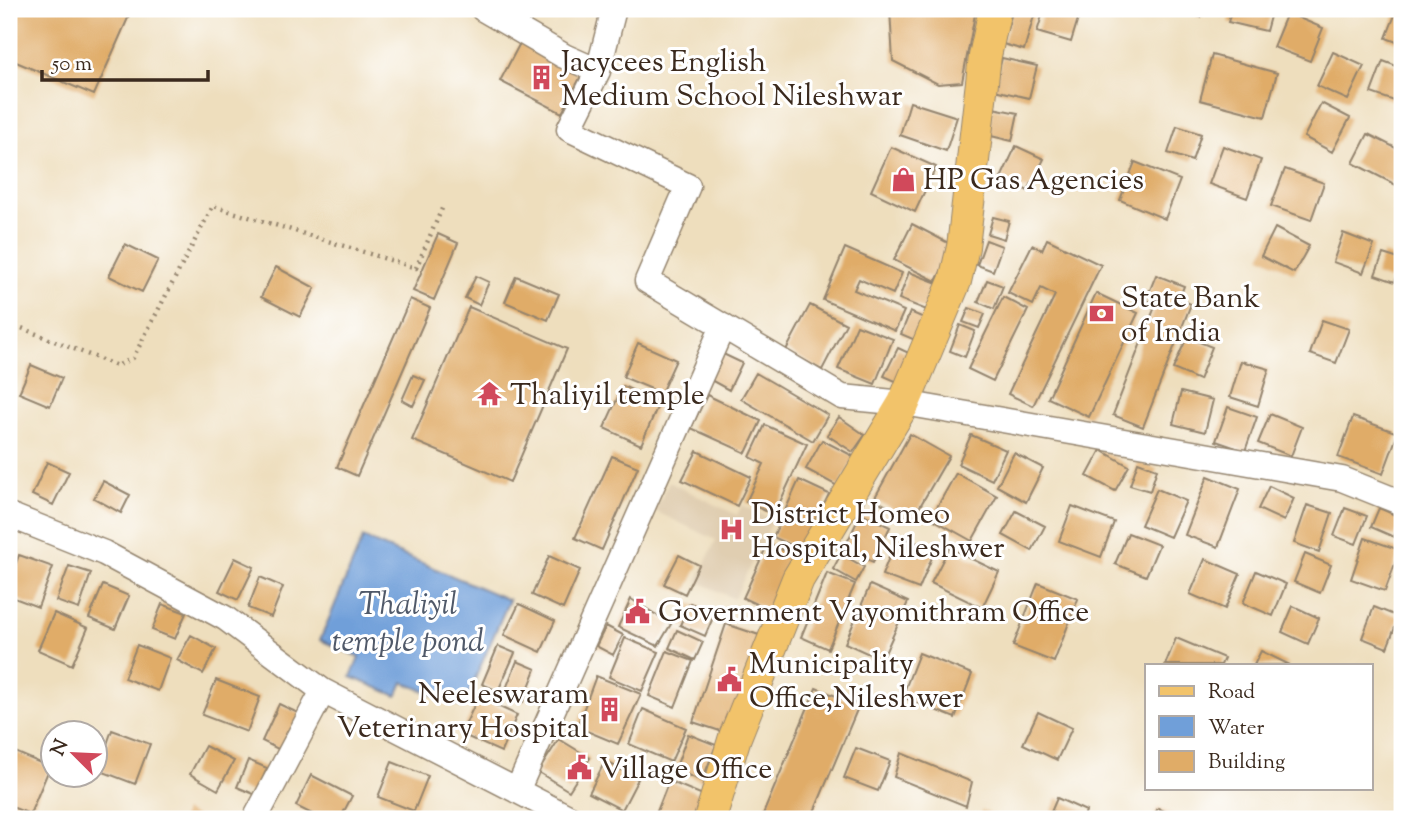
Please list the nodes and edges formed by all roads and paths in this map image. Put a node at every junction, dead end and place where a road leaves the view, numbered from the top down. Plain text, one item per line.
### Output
1 (483, 9) edge
2 (614, 9) edge
3 (995, 9) edge
4 (598, 71) junction
5 (444, 204) dead end
6 (9, 323) edge
7 (723, 326) junction
8 (904, 402) junction
9 (1402, 503) edge
10 (9, 515) edge
11 (323, 691) junction
12 (517, 791) junction
13 (255, 819) edge
14 (572, 819) edge
15 (710, 819) edge

1 - 4 street
2 - 4 street
3 - 8 main road
4 - 7 street
5 - 6 path
7 - 8 street
7 - 12 street
8 - 9 street
8 - 15 main road
10 - 11 street
11 - 12 street
11 - 13 street
12 - 14 street

